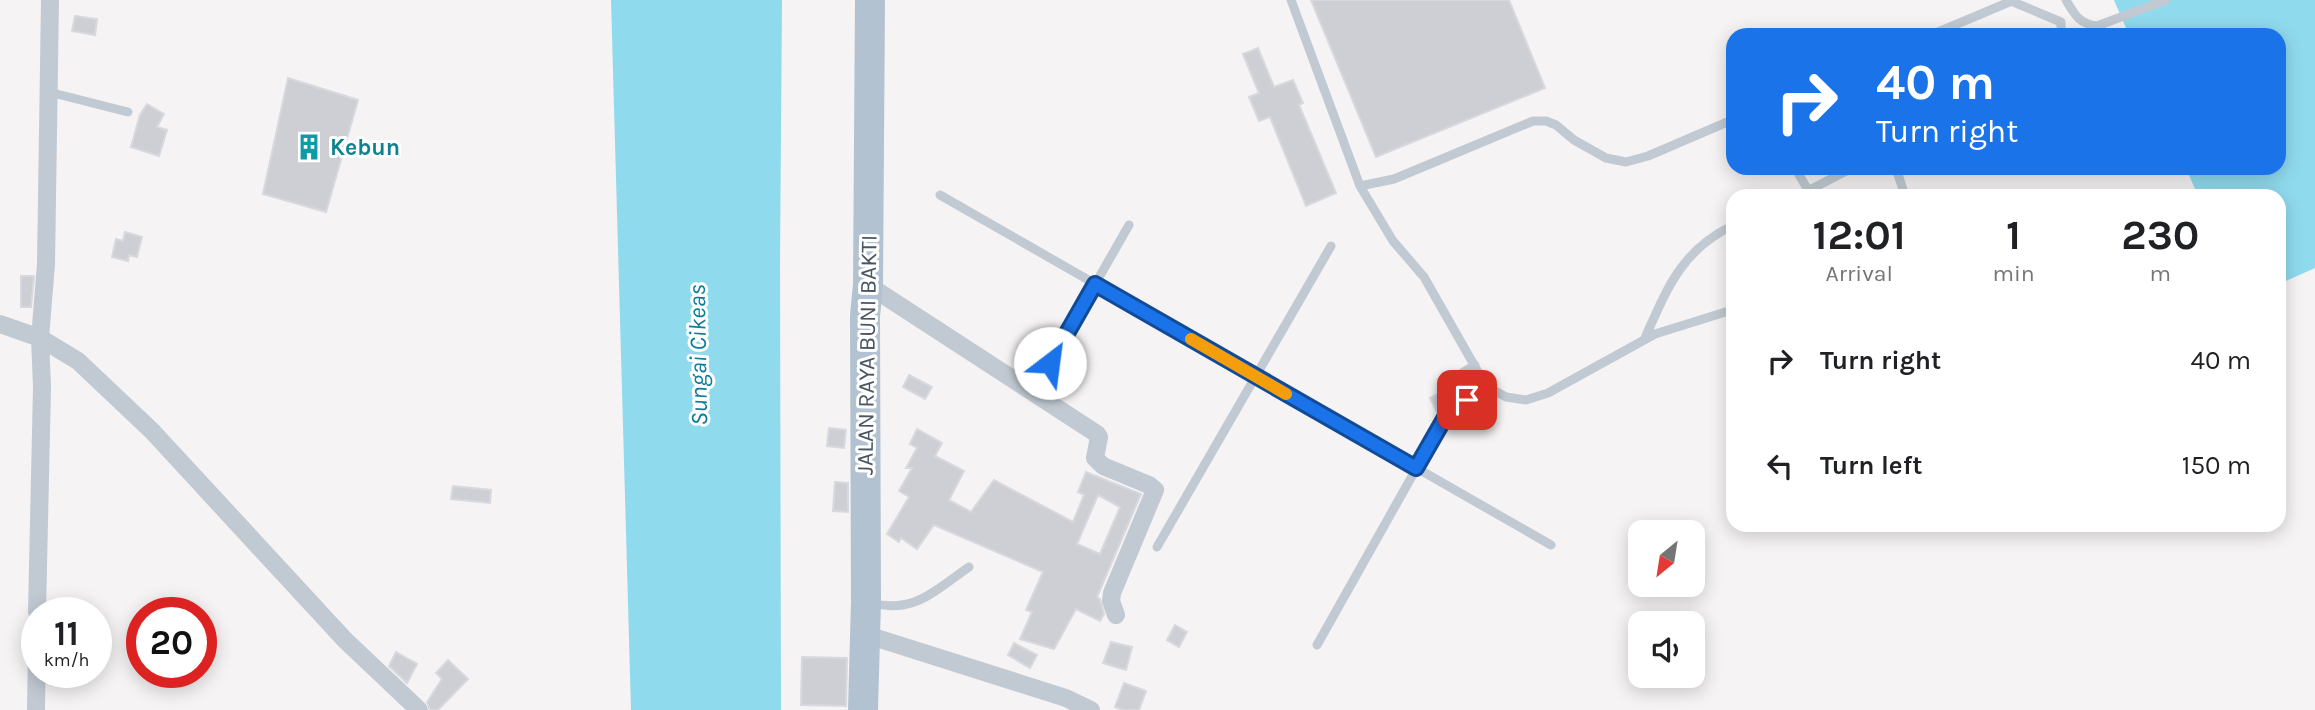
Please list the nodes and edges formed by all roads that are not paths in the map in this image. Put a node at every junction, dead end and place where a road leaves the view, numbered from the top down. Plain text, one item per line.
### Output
1 (50, 0) edge
2 (870, 0) edge
3 (1291, 0) edge
4 (2066, 0) edge
5 (2166, 0) edge
6 (2012, 1) edge
7 (1948, 28) edge
8 (2061, 28) edge
9 (49, 92) junction
10 (128, 112) dead end
11 (1726, 123) edge
12 (1838, 175) edge
13 (1360, 186) junction
14 (1810, 189) edge
15 (940, 195) dead end
16 (1129, 225) dead end
17 (1726, 229) edge
18 (1331, 246) dead end
19 (1095, 284) junction
20 (868, 285) junction
21 (1726, 312) edge
22 (7, 326) edge
23 (40, 338) junction
24 (1644, 340) junction
25 (1050, 363) dead end
26 (1475, 365) junction
27 (1256, 376) junction
28 (1416, 468) junction
29 (1551, 545) dead end
30 (1157, 547) dead end
31 (969, 567) dead end
32 (37, 597) edge
33 (866, 602) junction
34 (1116, 615) dead end
35 (864, 634) junction
36 (1317, 645) dead end
37 (36, 688) edge
38 (36, 710) edge
39 (419, 710) edge
40 (863, 710) edge
41 (1091, 710) edge

1 - 9 street
2 - 20 main road, JALAN RAYA BUNI BAKTI
3 - 13 lane
4 - 5 lane
6 - 7 lane
6 - 8 lane
9 - 10 lane
9 - 23 street
11 - 13 lane
12 - 14 lane
13 - 26 lane
15 - 19 lane
16 - 19 lane
17 - 24 lane
18 - 27 lane
19 - 25 lane
19 - 27 lane
20 - 33 main road, JALAN RAYA BUNI BAKTI
20 - 34 street
21 - 24 lane
22 - 23 street
23 - 32 street
23 - 39 street
24 - 26 lane
26 - 28 lane
27 - 28 lane
27 - 30 lane
28 - 29 lane
28 - 36 lane
31 - 33 lane
33 - 35 main road, JALAN RAYA BUNI BAKTI
35 - 40 main road, JALAN RAYA BUNI BAKTI
35 - 41 street
37 - 38 street

